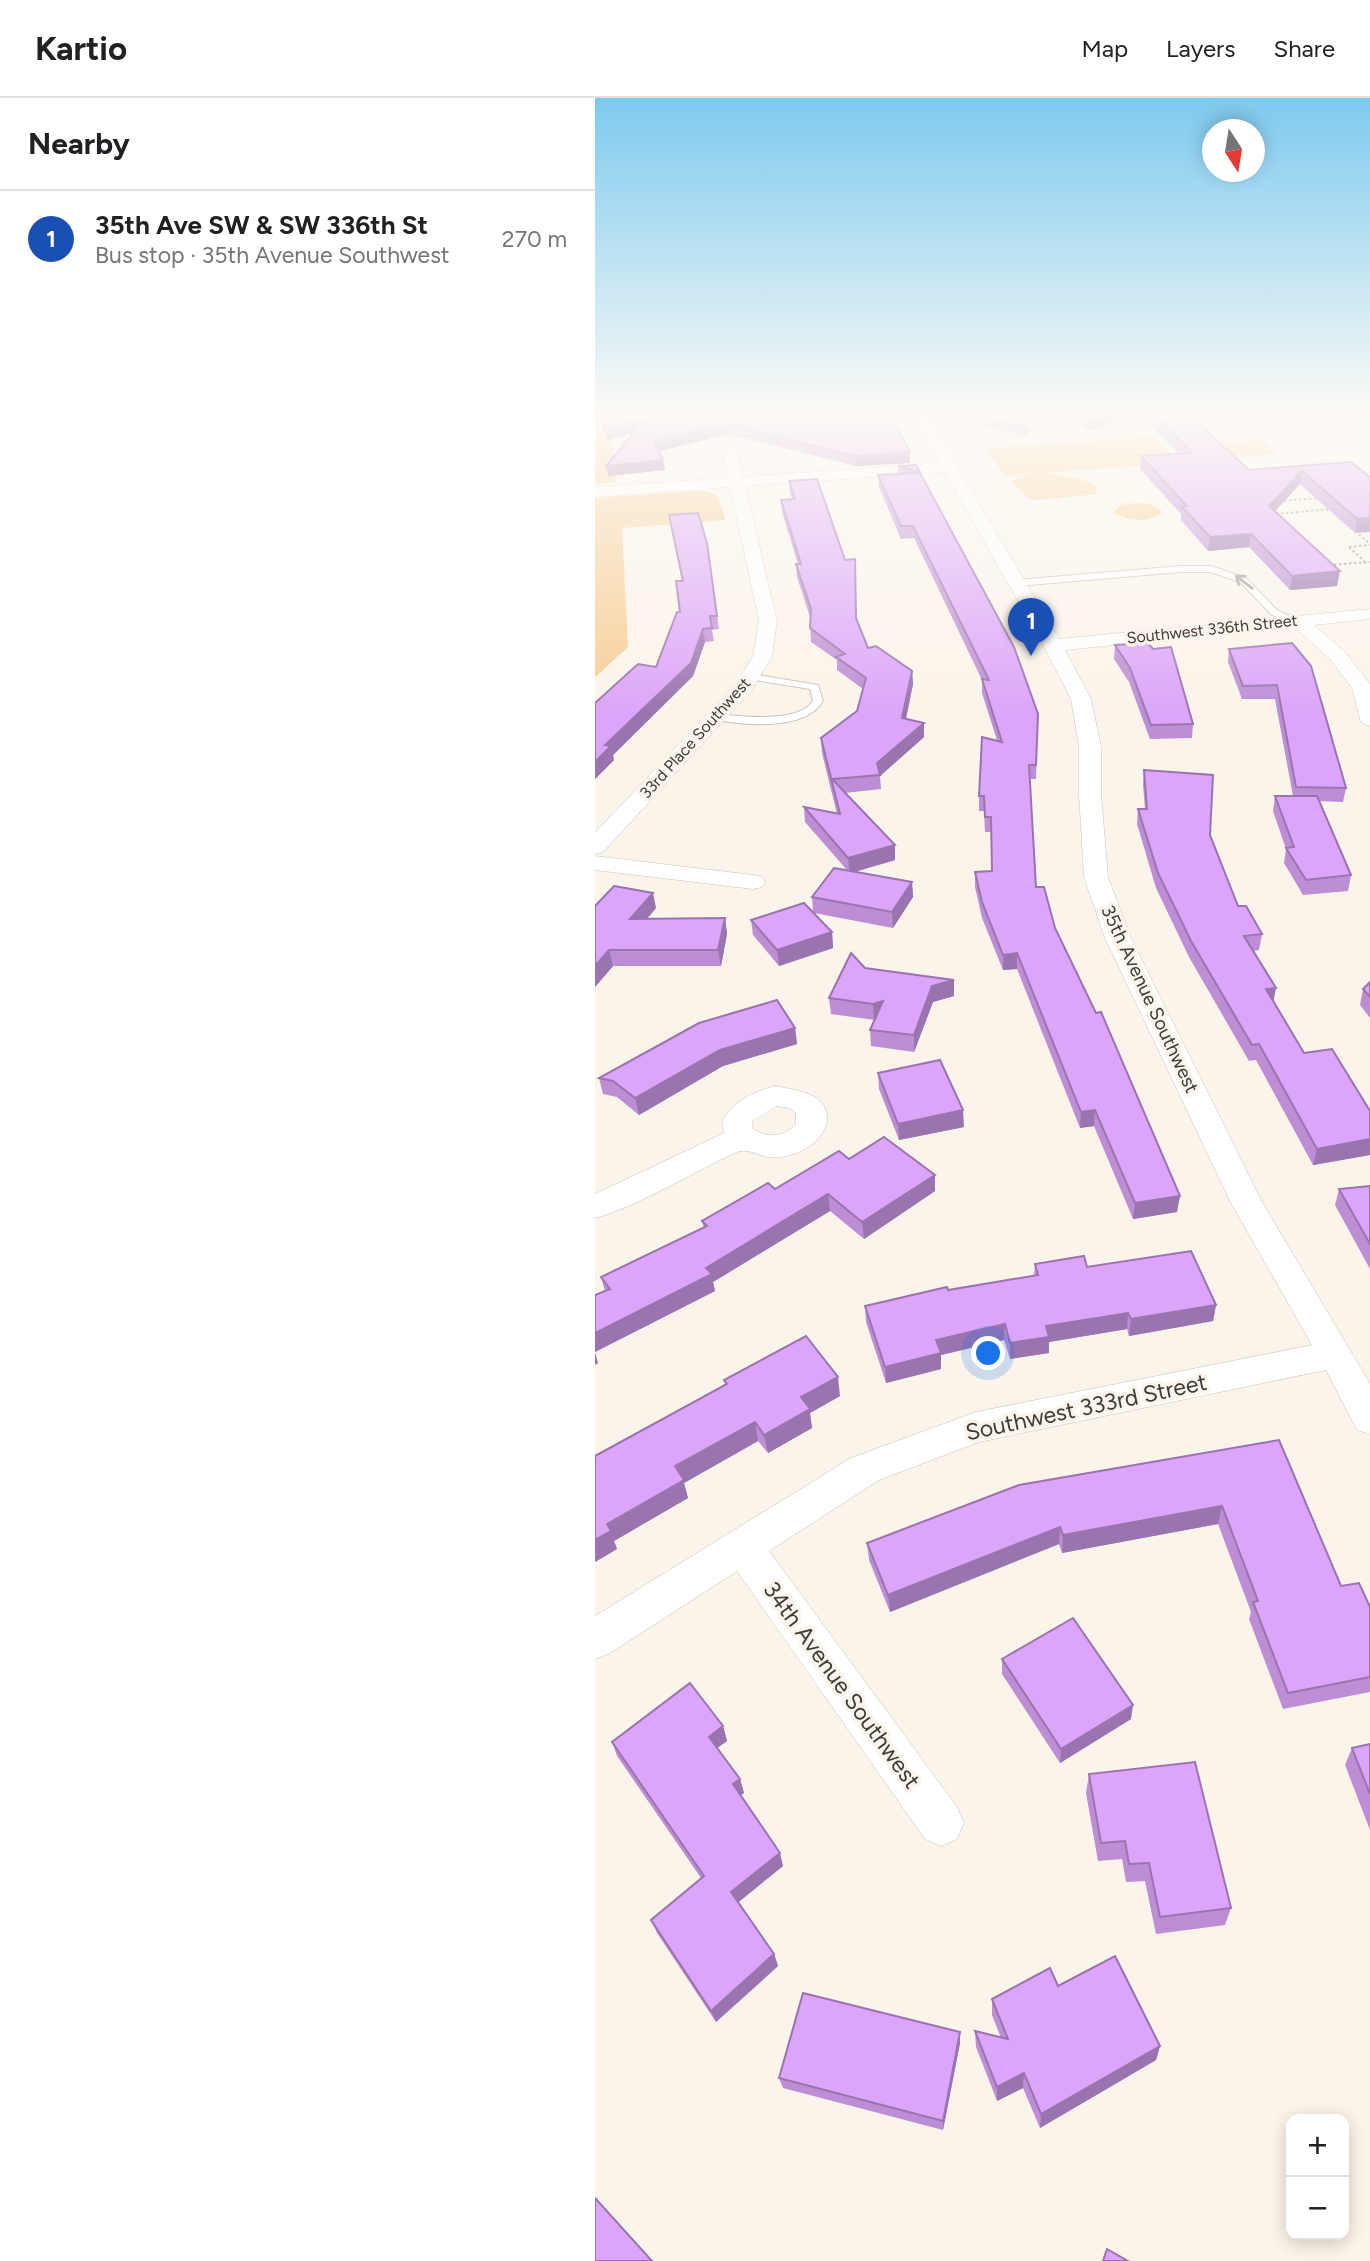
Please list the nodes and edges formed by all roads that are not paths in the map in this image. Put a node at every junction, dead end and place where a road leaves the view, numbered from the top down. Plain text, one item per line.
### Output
1 (743, 513) edge
2 (977, 513) edge
3 (1017, 583) junction
4 (1370, 614) edge
5 (1298, 621) junction
6 (1053, 645) junction
7 (751, 677) junction
8 (715, 718) junction
9 (1370, 720) edge
10 (595, 847) edge
11 (595, 863) edge
12 (753, 882) dead end
13 (743, 1137) dead end
14 (595, 1207) edge
15 (1336, 1354) junction
16 (1370, 1419) edge
17 (743, 1547) junction
18 (595, 1640) edge
19 (941, 1823) dead end

1 - 7 street, 33rd Place Southwest
2 - 3 street, 35th Avenue Southwest
5 -> 3 lane
3 - 6 street, 35th Avenue Southwest
4 - 5 street, Southwest 336th Street
5 - 6 street, Southwest 336th Street
5 - 9 street
6 - 15 street, 35th Avenue Southwest
7 - 8 street, 33rd Place Southwest
7 - 8 lane
8 - 10 street, 33rd Place Southwest
11 - 12 street
13 - 14 street
15 - 16 street, 35th Avenue Southwest
15 - 17 street, Southwest 333rd Street
17 - 18 street, Southwest 333rd Street
17 - 19 street, 34th Avenue Southwest

